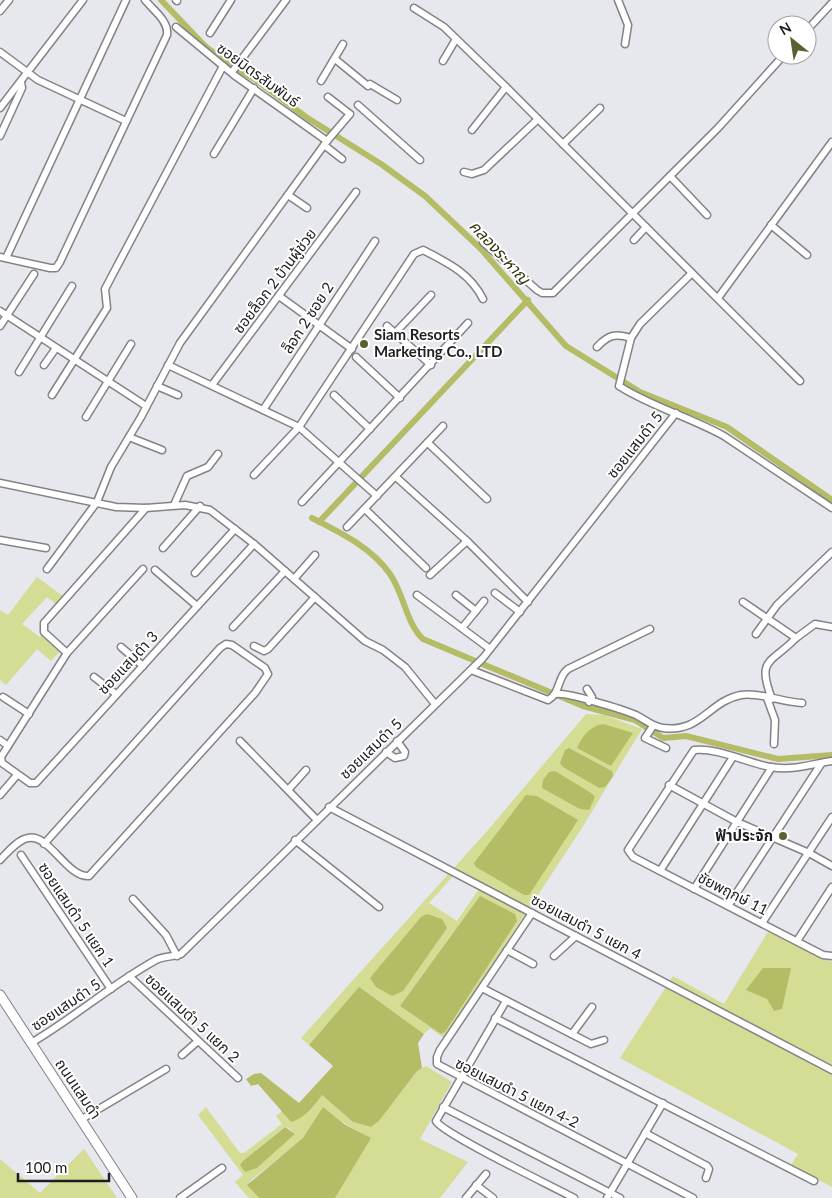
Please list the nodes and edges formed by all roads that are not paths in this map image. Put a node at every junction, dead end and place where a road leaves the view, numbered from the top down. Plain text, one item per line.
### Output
1 (9, 0) edge
2 (83, 0) edge
3 (126, 0) edge
4 (145, 0) edge
5 (232, 0) edge
6 (286, 0) edge
7 (618, 0) edge
8 (832, 3) edge
9 (414, 8) dead end
10 (0, 11) edge
11 (817, 19) edge
12 (176, 27) dead end
13 (210, 33) dead end
14 (456, 39) junction
15 (344, 44) dead end
16 (625, 44) dead end
17 (0, 52) edge
18 (335, 59) junction
19 (443, 61) dead end
20 (775, 65) edge
21 (223, 66) junction
22 (233, 69) junction
23 (28, 73) junction
24 (321, 81) dead end
25 (21, 82) junction
26 (506, 87) junction
27 (254, 88) junction
28 (328, 98) dead end
29 (79, 100) junction
30 (397, 100) dead end
31 (358, 105) dead end
32 (0, 108) edge
33 (600, 108) dead end
34 (538, 120) junction
35 (126, 121) junction
36 (472, 130) dead end
37 (0, 136) edge
38 (329, 138) junction
39 (563, 144) junction
40 (831, 147) edge
41 (214, 154) dead end
42 (342, 159) dead end
43 (420, 160) dead end
44 (464, 172) dead end
45 (670, 176) junction
46 (356, 192) dead end
47 (288, 195) junction
48 (307, 208) dead end
49 (633, 214) junction
50 (707, 215) dead end
51 (771, 225) junction
52 (646, 227) junction
53 (634, 240) dead end
54 (375, 241) dead end
55 (483, 242) dead end
56 (807, 255) dead end
57 (3, 258) edge
58 (692, 273) junction
59 (34, 274) dead end
60 (72, 286) dead end
61 (431, 295) dead end
62 (279, 296) junction
63 (718, 298) junction
64 (483, 299) dead end
65 (0, 311) edge
66 (7, 316) junction
67 (468, 322) dead end
68 (318, 325) junction
69 (0, 326) edge
70 (387, 326) dead end
71 (395, 333) junction
72 (41, 338) junction
73 (631, 338) junction
74 (131, 344) dead end
75 (597, 346) dead end
76 (56, 348) junction
77 (352, 349) junction
78 (356, 357) dead end
79 (74, 360) junction
80 (44, 365) dead end
81 (168, 365) junction
82 (430, 365) junction
83 (19, 372) dead end
84 (108, 381) junction
85 (800, 382) dead end
86 (212, 385) junction
87 (157, 386) junction
88 (52, 395) dead end
89 (178, 395) dead end
90 (334, 395) dead end
91 (400, 398) junction
92 (146, 406) junction
93 (263, 410) junction
94 (676, 413) junction
95 (86, 417) dead end
96 (298, 426) junction
97 (443, 426) dead end
98 (370, 429) junction
99 (128, 437) junction
100 (428, 443) junction
101 (162, 450) dead end
102 (218, 454) dead end
103 (339, 461) junction
104 (254, 475) dead end
105 (396, 477) junction
106 (0, 483) edge
107 (377, 496) junction
108 (487, 499) dead end
109 (97, 502) junction
110 (302, 502) dead end
111 (174, 506) junction
112 (200, 506) junction
113 (146, 508) junction
114 (832, 508) edge
115 (365, 509) junction
116 (348, 527) dead end
117 (235, 529) junction
118 (0, 540) edge
119 (467, 541) junction
120 (254, 544) junction
121 (46, 548) dead end
122 (163, 548) dead end
123 (832, 552) edge
124 (315, 555) dead end
125 (426, 568) dead end
126 (47, 569) dead end
127 (143, 569) dead end
128 (155, 570) dead end
129 (285, 571) junction
130 (195, 573) dead end
131 (430, 575) dead end
132 (294, 578) junction
133 (495, 593) dead end
134 (418, 594) dead end
135 (456, 595) dead end
136 (315, 597) junction
137 (484, 601) dead end
138 (528, 602) junction
139 (743, 602) dead end
140 (197, 606) junction
141 (476, 611) junction
142 (520, 612) junction
143 (766, 617) junction
144 (832, 627) edge
145 (232, 628) dead end
146 (462, 628) junction
147 (650, 629) dead end
148 (756, 634) dead end
149 (796, 638) junction
150 (254, 646) dead end
151 (120, 647) dead end
152 (490, 649) junction
153 (67, 653) junction
154 (143, 666) junction
155 (471, 670) junction
156 (94, 678) dead end
157 (587, 689) dead end
158 (116, 694) junction
159 (556, 694) junction
160 (3, 696) dead end
161 (770, 698) junction
162 (589, 702) junction
163 (802, 703) dead end
164 (435, 704) junction
165 (29, 714) junction
166 (653, 726) junction
167 (0, 740) edge
168 (240, 741) dead end
169 (397, 741) junction
170 (774, 744) dead end
171 (8, 746) junction
172 (666, 748) dead end
173 (386, 752) junction
174 (733, 757) junction
175 (832, 761) edge
176 (820, 764) junction
177 (772, 767) junction
178 (306, 770) dead end
179 (17, 775) junction
180 (669, 785) junction
181 (288, 790) junction
182 (0, 796) edge
183 (702, 804) junction
184 (329, 807) junction
185 (832, 817) edge
186 (316, 819) junction
187 (737, 822) junction
188 (772, 838) junction
189 (295, 840) junction
190 (44, 844) junction
191 (808, 853) junction
192 (21, 855) dead end
193 (0, 860) edge
194 (832, 866) edge
195 (660, 870) junction
196 (832, 887) edge
197 (694, 889) junction
198 (133, 899) dead end
199 (728, 906) junction
200 (379, 907) dead end
201 (532, 913) junction
202 (762, 923) junction
203 (576, 936) junction
204 (797, 941) junction
205 (507, 950) junction
206 (176, 956) junction
207 (554, 956) dead end
208 (832, 956) edge
209 (533, 964) dead end
210 (129, 976) junction
211 (482, 988) junction
212 (111, 989) junction
213 (0, 995) edge
214 (506, 1001) junction
215 (592, 1007) dead end
216 (495, 1018) junction
217 (572, 1034) junction
218 (604, 1040) dead end
219 (198, 1041) junction
220 (31, 1043) junction
221 (182, 1055) dead end
222 (166, 1069) dead end
223 (832, 1070) edge
224 (461, 1077) junction
225 (238, 1078) dead end
226 (663, 1103) junction
227 (443, 1107) junction
228 (82, 1119) junction
229 (645, 1134) junction
230 (627, 1163) junction
231 (222, 1168) dead end
232 (486, 1174) dead end
233 (706, 1178) dead end
234 (814, 1181) dead end
235 (476, 1185) junction
236 (608, 1195) edge
237 (132, 1198) edge
238 (180, 1198) edge
239 (466, 1198) edge
240 (493, 1198) edge
241 (574, 1198) edge
242 (620, 1198) edge
243 (693, 1198) edge

1 - 10 street
2 - 23 street
3 - 29 street
4 - 35 street
5 - 13 street
6 - 22 street
7 - 16 street
8 - 11 street
9 - 14 street
12 - 21 street, ซอยมิตรสัมพันธ์
14 - 19 street
14 - 26 street
15 - 18 street
17 - 23 street
18 - 24 street
18 - 30 street
20 - 45 street
21 - 22 street, ซอยมิตรสัมพันธ์
21 - 79 street
22 - 27 street, ซอยมิตรสัมพันธ์
23 - 25 street
23 - 29 street
25 - 32 street
25 - 37 street
26 - 34 street
26 - 36 street
27 - 38 street, ซอยมิตรสัมพันธ์
27 - 41 street
28 - 38 street
29 - 35 street
29 - 57 street
31 - 43 street
33 - 39 street
34 - 39 street
34 - 44 street
35 - 57 street
38 - 42 street, ซอยมิตรสัมพันธ์
38 - 47 street
39 - 49 street
40 - 51 street
45 - 49 street
45 - 50 street
46 - 62 street, ซอยล็อก 2 บ้านผู้ช่วย
47 - 48 street
47 - 81 street
49 - 52 street
49 - 55 street
51 - 56 street
51 - 63 street
52 - 53 street
52 - 58 street
54 - 68 street, ล็อก 2 ซอย 2
58 - 63 street
58 - 73 street
59 - 66 street
60 - 72 street
61 - 71 street
62 - 68 street
62 - 86 street, ซอยล็อก 2 บ้านผู้ช่วย
63 - 85 street
64 - 77 street
65 - 66 street
66 - 69 street
66 - 72 street
67 - 82 street
68 - 77 street
68 - 93 street, ล็อก 2 ซอย 2
70 - 71 street
71 - 82 street
72 - 76 street
72 - 83 street
73 - 75 street
73 - 94 street
74 - 84 street
76 - 79 street
76 - 80 street
77 - 96 street
78 - 91 street
79 - 84 street
79 - 88 street
81 - 86 street
81 - 87 street
82 - 91 street
84 - 92 street
84 - 95 street
86 - 93 street
87 - 89 street
87 - 92 street
90 - 98 street
91 - 98 street
92 - 99 street
93 - 96 street
94 - 114 street
94 - 138 street, ซอยแสมดำ 5
96 - 103 street
96 - 104 street
97 - 100 street
98 - 103 street
99 - 101 street
99 - 109 street
100 - 105 street
100 - 108 street
102 - 111 street
103 - 107 street
103 - 110 street
105 - 107 street
105 - 119 street
106 - 109 street
107 - 115 street
109 - 113 street
109 - 126 street
111 - 112 street
111 - 113 street
112 - 117 street
112 - 122 street
113 - 153 street
115 - 116 street
115 - 125 street
117 - 120 street
117 - 130 street
118 - 121 street
119 - 131 street
119 - 138 street
120 - 129 street
120 - 140 street, ซอยแสมดำ 3
123 - 143 street
124 - 132 street
127 - 153 street
128 - 140 street
129 - 132 street
129 - 145 street
132 - 136 street
133 - 142 street
134 - 146 street
135 - 141 street
136 - 150 street
136 - 164 street
137 - 141 street
138 - 142 street, ซอยแสมดำ 5
139 - 143 street
140 - 154 street, ซอยแสมดำ 3
141 - 146 street
142 - 152 street, ซอยแสมดำ 5
143 - 148 street
143 - 149 street
144 - 149 street
146 - 152 street
147 - 159 street
149 - 161 street
151 - 154 street
152 - 155 street, ซอยแสมดำ 5
153 - 165 street
154 - 158 street, ซอยแสมดำ 3
155 - 159 street
155 - 164 street, ซอยแสมดำ 5
156 - 158 street
157 - 162 street
158 - 179 street, ซอยแสมดำ 3
159 - 162 street
160 - 165 street
161 - 163 street
161 - 166 street
161 - 170 street
162 - 166 street
164 - 169 street, ซอยแสมดำ 5
165 - 171 street
166 - 172 street
167 - 171 street
168 - 181 street
169 - 173 street, ซอยแสมดำ 5
169 - 173 street
171 - 179 street
173 - 184 street, ซอยแสมดำ 5
174 - 177 street
174 - 180 street
174 - 183 street
175 - 176 street
176 - 177 street
176 - 188 street
177 - 187 street
178 - 181 street
179 - 182 street
180 - 183 street
180 - 195 street, ชัยพฤกษ์ 11
181 - 186 street
183 - 187 street
183 - 195 street
184 - 186 street, ซอยแสมดำ 5
184 - 201 street, ซอยแสมดำ 5 แยก 4
185 - 191 street
186 - 189 street, ซอยแสมดำ 5
187 - 188 street
187 - 197 street
188 - 191 street
188 - 199 street
189 - 200 street
189 - 206 street, ซอยแสมดำ 5
190 - 190 street
190 - 193 street
191 - 194 street
191 - 202 street
192 - 212 street, ซอยแสมดำ 5 แยก 1
195 - 197 street, ชัยพฤกษ์ 11
196 - 204 street
197 - 199 street, ชัยพฤกษ์ 11
198 - 206 street
199 - 202 street, ชัยพฤกษ์ 11
201 - 203 street, ซอยแสมดำ 5 แยก 4
201 - 205 street, ซอยแสมดำ 5 แยก 4-2
202 - 204 street, ชัยพฤกษ์ 11
203 - 207 street
203 - 223 street, ซอยแสมดำ 5 แยก 4
204 - 208 street, ชัยพฤกษ์ 11
205 - 209 street
205 - 211 street, ซอยแสมดำ 5 แยก 4-2
206 - 210 street, ซอยแสมดำ 5
210 - 212 street, ซอยแสมดำ 5
210 - 219 street, ซอยแสมดำ 5 แยก 2
211 - 214 street
211 - 224 street, ซอยแสมดำ 5 แยก 4-2
212 - 220 street, ซอยแสมดำ 5
213 - 220 street, ถนนแสมดำ
214 - 216 street
214 - 217 street
215 - 217 street
216 - 224 street
216 - 226 street
217 - 218 street
219 - 221 street
219 - 225 street, ซอยแสมดำ 5 แยก 2
220 - 228 street, ถนนแสมดำ
222 - 228 street
224 - 227 street
224 - 230 street, ซอยแสมดำ 5 แยก 4-2
226 - 229 street
226 - 234 street
227 - 236 street
227 - 241 street
228 - 237 street, ถนนแสมดำ
229 - 230 street
229 - 233 street
230 - 236 street
230 - 243 street, ซอยแสมดำ 5 แยก 4-2
231 - 238 street
232 - 235 street
235 - 239 street
235 - 240 street
236 - 242 street

